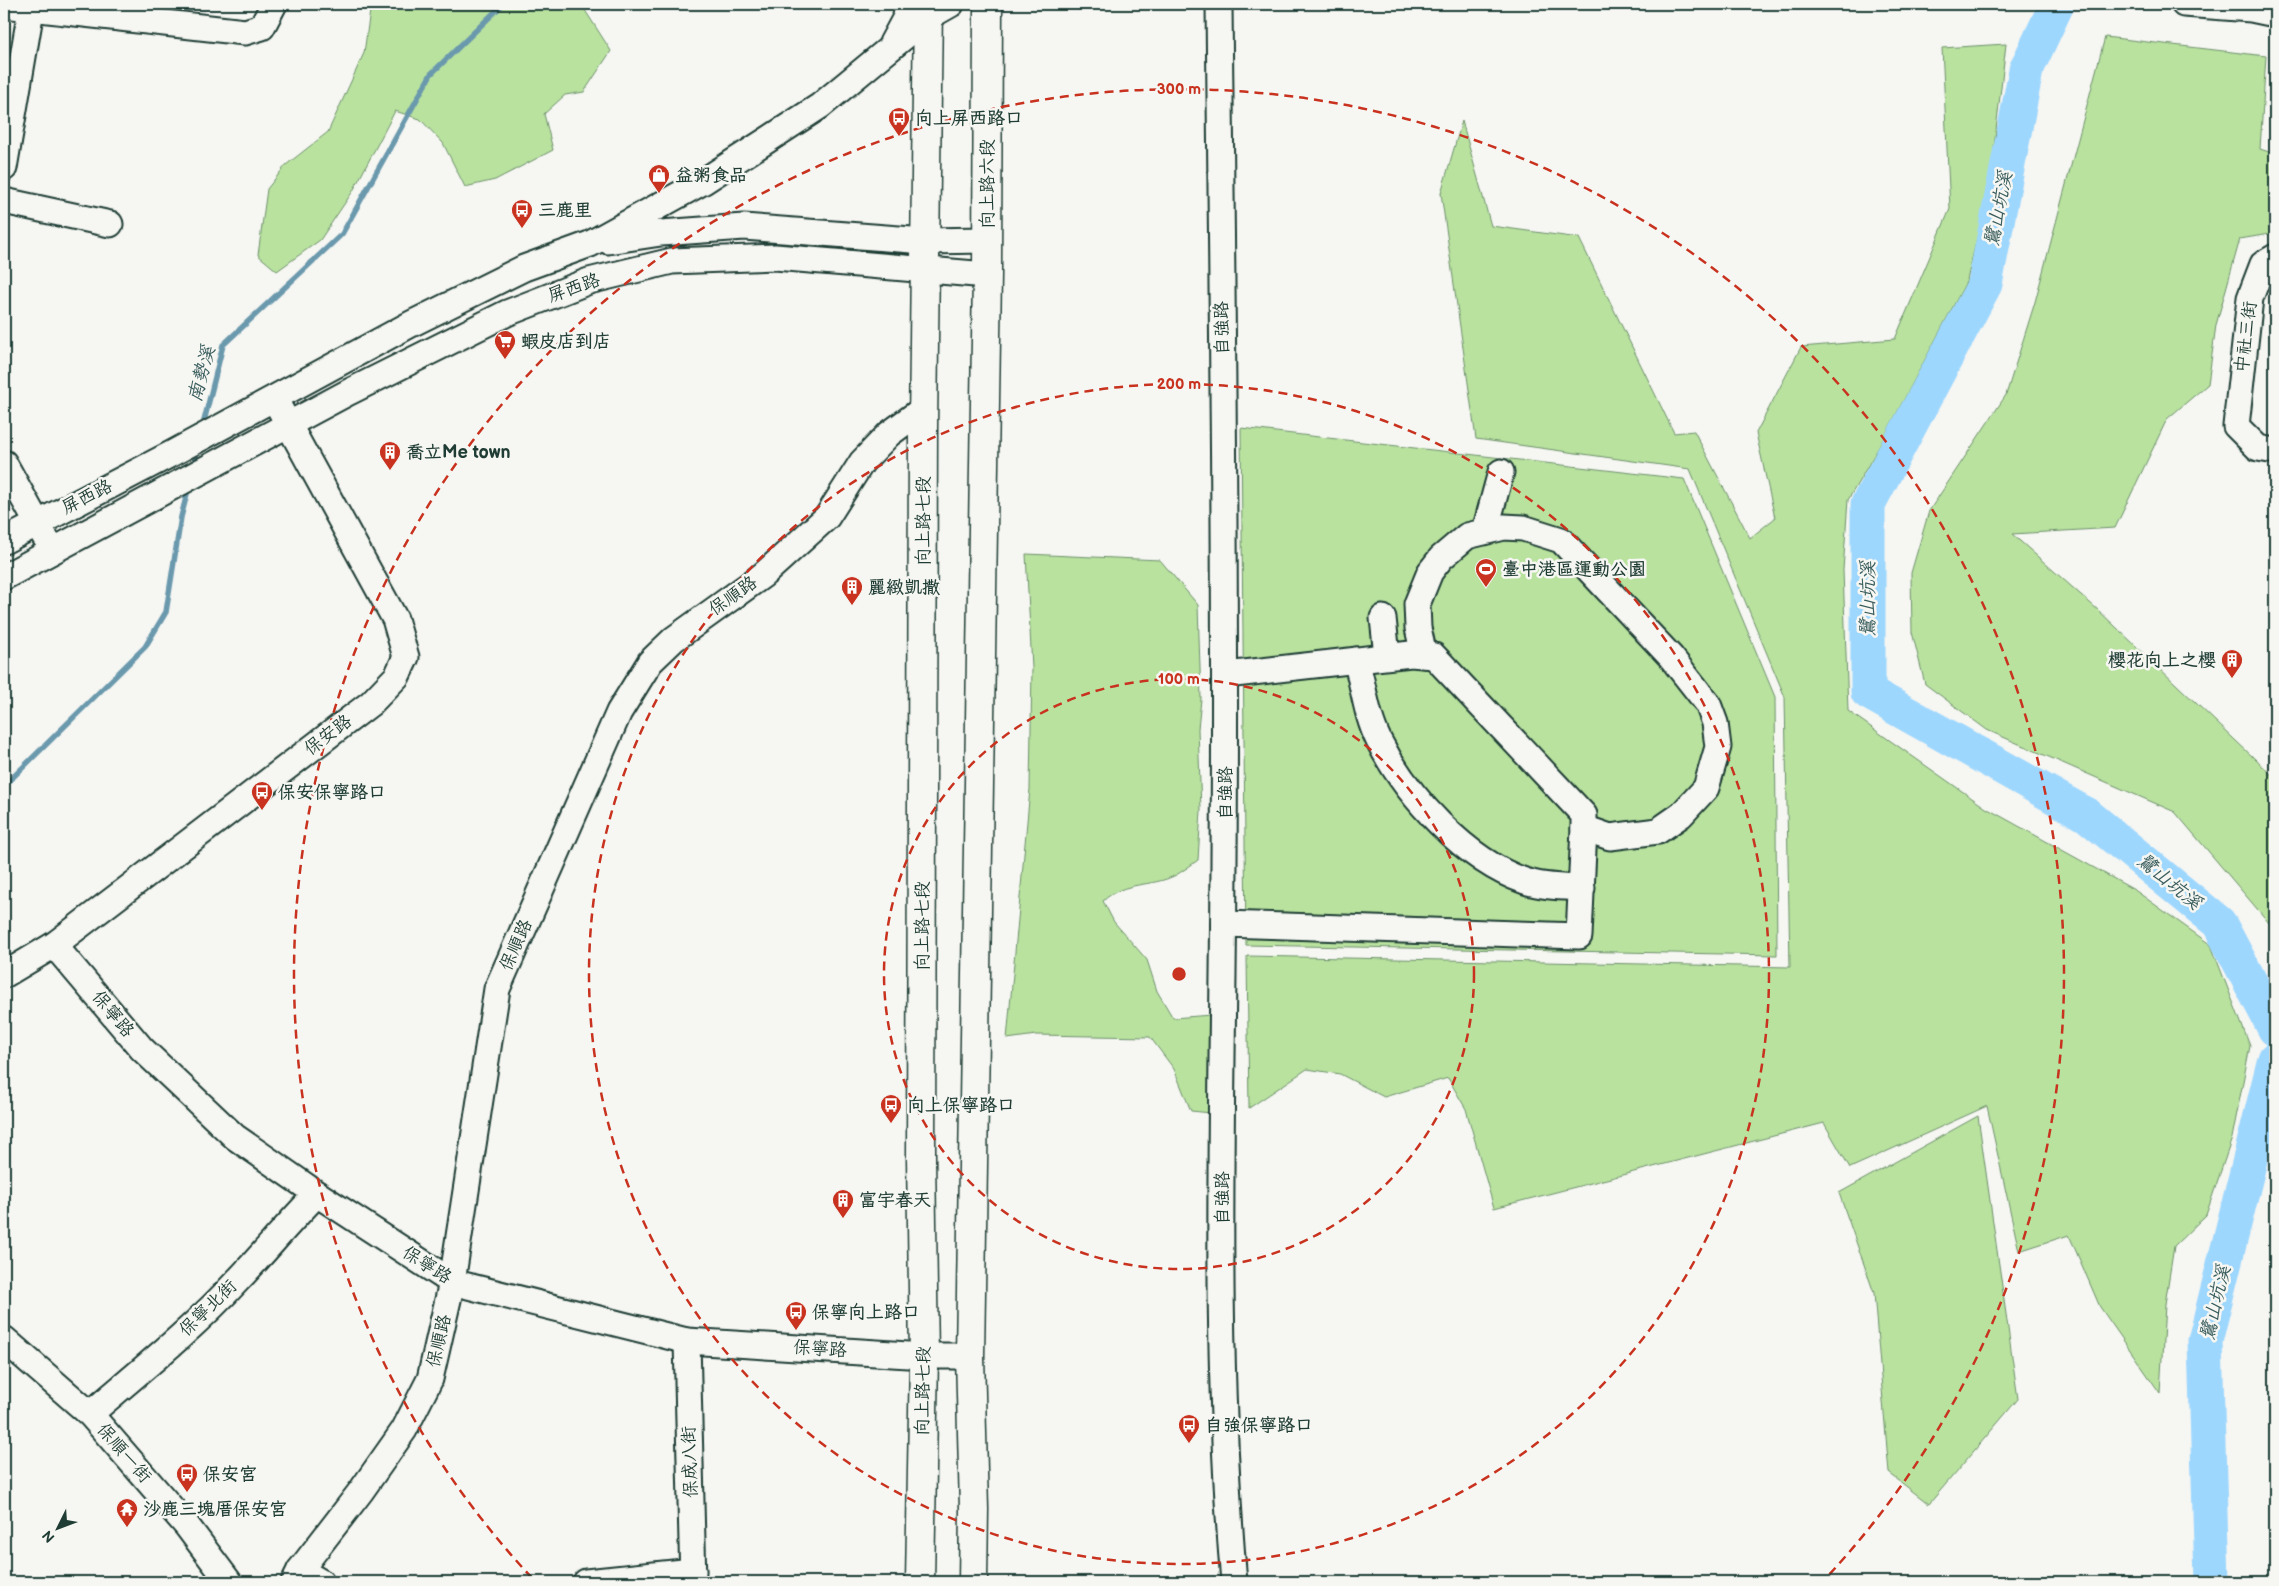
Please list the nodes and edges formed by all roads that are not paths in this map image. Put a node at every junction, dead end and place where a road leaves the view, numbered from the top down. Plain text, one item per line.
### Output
1 (274, 4) edge
2 (988, 4) edge
3 (1219, 4) edge
4 (2184, 4) edge
5 (4, 5) edge
6 (32, 6) edge
7 (929, 6) edge
8 (2275, 14) edge
9 (4, 168) edge
10 (4, 202) edge
11 (110, 224) dead end
12 (987, 240) junction
13 (925, 241) junction
14 (590, 244) junction
15 (2275, 257) edge
16 (926, 270) junction
17 (987, 275) junction
18 (273, 398) junction
19 (923, 409) junction
20 (289, 423) junction
21 (2275, 452) edge
22 (4, 463) edge
23 (1501, 472) dead end
24 (38, 522) junction
25 (1484, 531) junction
26 (4, 542) edge
27 (52, 551) junction
28 (4, 577) edge
29 (1383, 618) dead end
30 (1424, 655) junction
31 (1387, 656) junction
32 (1356, 660) junction
33 (1226, 675) junction
34 (1584, 828) junction
35 (1582, 888) junction
36 (1224, 924) junction
37 (54, 945) junction
38 (4, 975) edge
39 (317, 1194) junction
40 (452, 1282) junction
41 (4, 1339) edge
42 (687, 1341) junction
43 (924, 1356) junction
44 (970, 1356) junction
45 (90, 1414) junction
46 (693, 1577) edge
47 (305, 1578) edge
48 (229, 1582) edge
49 (586, 1582) edge
50 (920, 1582) edge
51 (973, 1582) edge
52 (1234, 1582) edge

1 - 6 street
2 - 12 main road, 向上路六段
3 - 33 street, 自強路
4 - 8 street
5 - 6 street
6 - 9 street
7 - 13 main road
7 - 14 street, 屏西路
10 - 11 street
12 - 13 street, 屏西路
12 - 17 main road, 向上路六段
13 - 14 street, 屏西路
13 - 16 main road
14 - 18 street, 屏西路
15 - 21 street, 中社三街
16 - 17 street, 屏西路
16 - 19 main road, 向上路七段
16 - 20 street, 屏西路
17 - 44 main road
18 - 20 street, 保安路
18 - 24 street, 屏西路
19 - 40 street, 保順路
19 - 43 main road, 向上路七段
20 - 27 street, 屏西路
20 - 37 street, 保安路
22 - 24 street
23 - 25 street
24 - 26 street, 屏西路
24 - 27 street
25 - 30 street
25 - 34 street
27 - 28 street, 屏西路
29 - 31 street
30 - 31 street
30 - 34 street
31 - 32 street
32 - 33 street
32 - 35 street
33 - 36 street, 自強路
34 - 35 street
35 - 36 street
36 - 52 street, 自強路
37 - 38 street, 保安路
37 - 39 street, 保寧路
39 - 40 street, 保寧路
39 - 45 street, 保寧北街
40 - 42 street, 保寧路
40 - 47 street, 保順路
41 - 45 street, 保順一街
42 - 43 street, 保寧路
42 - 46 street, 保成八街
43 - 44 street, 保寧路
43 - 50 main road, 向上路七段
44 - 51 main road
45 - 48 street, 保順一街
46 - 49 street

